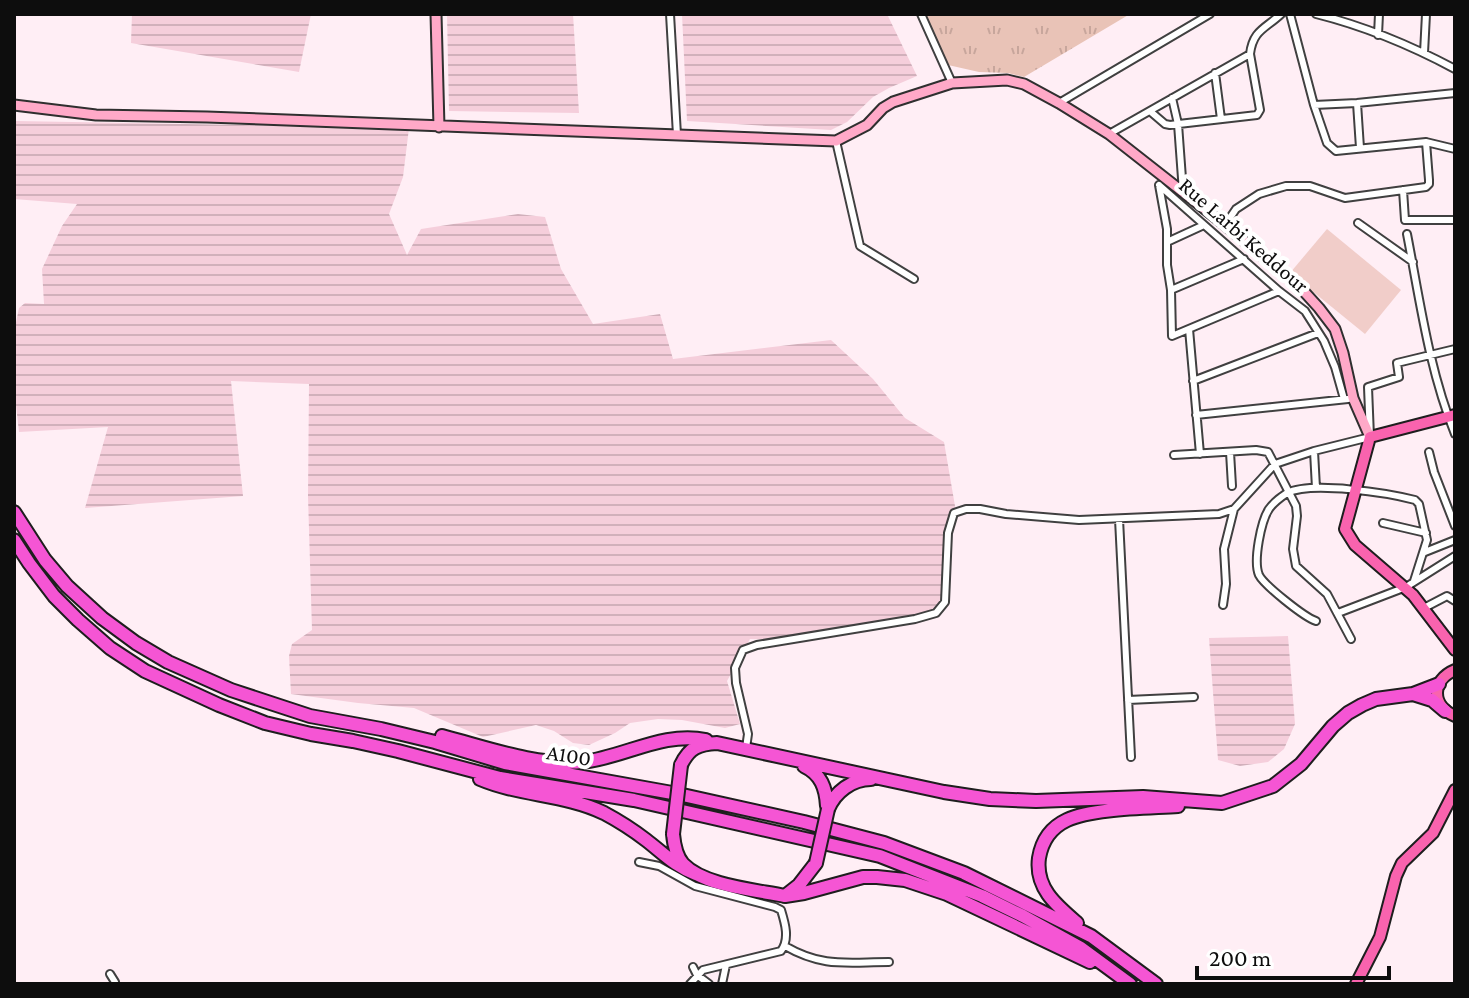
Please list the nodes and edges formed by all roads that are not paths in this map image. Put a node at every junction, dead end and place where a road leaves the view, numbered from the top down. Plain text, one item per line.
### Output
1 (436, 14) edge
2 (670, 14) edge
3 (921, 14) edge
4 (1210, 14) edge
5 (1281, 14) edge
6 (1290, 14) edge
7 (1316, 14) edge
8 (1379, 14) edge
9 (1426, 14) edge
10 (1333, 16) edge
11 (1378, 35) junction
12 (1424, 53) junction
13 (1250, 54) junction
14 (1455, 69) edge
15 (1215, 73) junction
16 (952, 83) junction
17 (1455, 93) edge
18 (1172, 98) junction
19 (1059, 103) junction
20 (1357, 103) junction
21 (14, 105) edge
22 (1314, 105) junction
23 (1151, 112) junction
24 (1221, 119) junction
25 (1178, 124) junction
26 (439, 127) junction
27 (1109, 134) junction
28 (677, 135) junction
29 (836, 141) junction
30 (1426, 142) junction
31 (1360, 148) junction
32 (1455, 149) edge
33 (1156, 171) junction
34 (1159, 185) junction
35 (1403, 190) junction
36 (1183, 192) junction
37 (1455, 220) edge
38 (1358, 223) dead end
39 (1204, 225) junction
40 (1225, 225) junction
41 (1407, 234) dead end
42 (1167, 242) junction
43 (1244, 259) junction
44 (1413, 262) junction
45 (914, 279) dead end
46 (1171, 290) junction
47 (1279, 291) junction
48 (1189, 329) junction
49 (1318, 333) junction
50 (1455, 349) edge
51 (1431, 356) junction
52 (1193, 381) junction
53 (1349, 399) junction
54 (1196, 415) junction
55 (1452, 416) edge
56 (1455, 434) edge
57 (1370, 437) junction
58 (1314, 451) junction
59 (1230, 452) junction
60 (1429, 452) dead end
61 (1200, 454) junction
62 (1174, 455) dead end
63 (1275, 464) junction
64 (1232, 486) dead end
65 (1316, 488) junction
66 (1356, 491) junction
67 (1289, 492) junction
68 (1234, 509) junction
69 (14, 512) edge
70 (1119, 519) junction
71 (1383, 523) dead end
72 (1455, 526) edge
73 (1426, 533) junction
74 (14, 540) edge
75 (1455, 540) edge
76 (1425, 552) junction
77 (1455, 556) edge
78 (1410, 584) junction
79 (1455, 601) edge
80 (1223, 605) dead end
81 (1424, 608) junction
82 (1338, 613) junction
83 (1316, 621) dead end
84 (1351, 639) dead end
85 (1454, 650) edge
86 (1455, 670) edge
87 (1442, 680) junction
88 (1413, 694) junction
89 (1194, 697) dead end
90 (1128, 700) junction
91 (1450, 714) edge
92 (381, 729) junction
93 (717, 743) junction
94 (746, 749) junction
95 (425, 757) junction
96 (1131, 757) dead end
97 (781, 758) junction
98 (908, 783) junction
99 (1455, 790) edge
100 (1222, 803) junction
101 (828, 809) junction
102 (639, 862) dead end
103 (696, 874) junction
104 (785, 896) junction
105 (781, 910) junction
106 (1091, 936) junction
107 (785, 946) junction
108 (889, 962) dead end
109 (726, 965) junction
110 (693, 967) dead end
111 (110, 974) dead end
112 (697, 975) junction
113 (113, 984) edge
114 (690, 984) edge
115 (709, 984) edge
116 (722, 984) edge
117 (1128, 984) edge
118 (1156, 984) edge
119 (1356, 984) edge

1 - 26 main road
2 - 28 street
3 - 16 street
4 - 19 street
5 - 13 street
6 - 22 street
7 - 10 street
8 - 11 street
9 - 12 street
10 - 11 street
11 - 12 street
12 - 14 street
13 - 15 street
13 - 24 street
15 - 18 street
15 - 24 street
16 - 19 main road
16 - 29 main road
17 - 20 street
18 - 23 street
18 - 25 street
19 - 27 main road
20 - 22 street
20 - 31 street
21 - 26 main road
22 - 31 street
23 - 25 street
23 - 27 street
24 - 25 street
25 - 36 street
26 - 28 main road
27 - 33 main road
28 - 29 main road
29 - 45 street
30 - 31 street
30 - 32 street
30 - 35 street
33 - 34 street
33 - 36 main road
34 - 39 street, Rue Larbi Keddour
34 - 42 street
35 - 37 street
35 - 40 street
36 - 40 main road
38 - 44 street
39 - 42 street
39 - 43 street, Rue Larbi Keddour
40 - 53 main road
41 - 44 street
42 - 46 street
43 - 46 street
43 - 47 street, Rue Larbi Keddour
44 - 51 street
46 - 48 street
47 - 48 street
47 - 49 street, Rue Larbi Keddour
48 - 52 street
49 - 52 street
49 - 53 street, Rue Larbi Keddour
50 - 51 street
51 - 55 street
51 - 57 street
52 - 54 street
53 - 54 street
53 - 57 main road
54 - 61 street
55 - 56 street
55 - 57 main road
57 - 58 street
57 - 66 main road
58 - 63 street
58 - 65 street
59 - 61 street
59 - 63 street
59 - 64 street
60 - 72 street
61 - 62 street
63 - 67 street
63 - 68 street
65 - 66 street
65 - 67 street
66 - 73 street
66 - 78 main road
67 - 82 street
67 - 83 street
68 - 70 street
68 - 80 street
69 - 92 highway, A100 / A100
70 - 90 street
70 - 94 street
71 - 73 street
73 - 76 street
74 - 95 highway, A100 / A100
75 - 76 street
76 - 78 street
77 - 78 street
78 - 81 main road
78 - 82 street
79 - 81 street
81 - 85 main road
82 - 84 street
85 - 87 main road
86 - 87 main road
87 - 88 highway
87 - 91 main road
88 - 91 highway
88 - 100 highway
89 - 90 street
90 - 96 street
92 - 93 highway
92 - 106 highway, A100 / A100
93 - 94 highway
93 - 103 highway, bridge
94 - 97 highway
95 - 103 highway
95 - 117 highway, A100 / A100
97 - 98 highway
97 - 101 highway
98 - 100 highway
98 - 101 highway
99 - 119 main road
100 - 106 highway
101 - 104 highway, bridge
102 - 105 street
103 - 104 highway
104 - 105 street
104 - 117 highway
105 - 107 street
106 - 118 highway, A100 / A100
107 - 108 street
107 - 109 street
109 - 112 street
109 - 116 street
110 - 112 street
111 - 113 street
112 - 114 street
112 - 115 street

